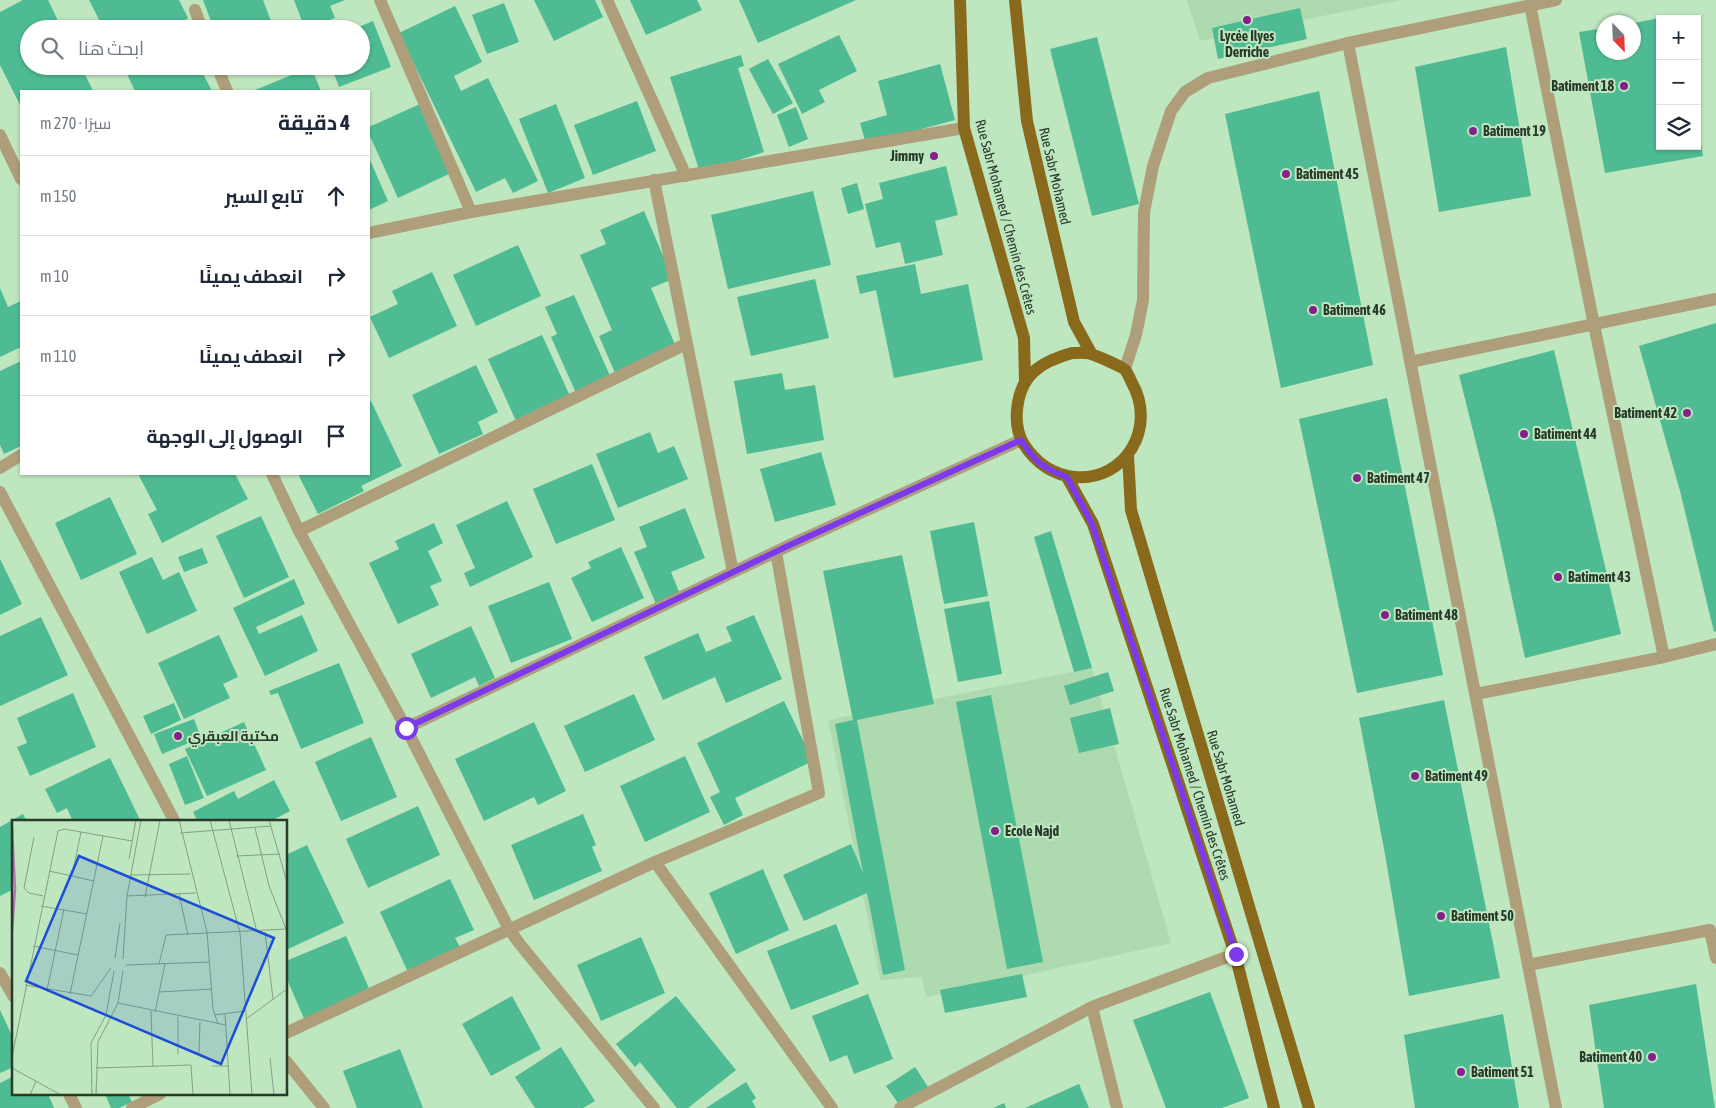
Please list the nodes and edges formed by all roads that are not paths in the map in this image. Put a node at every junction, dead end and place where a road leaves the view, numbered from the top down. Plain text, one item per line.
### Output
1 (380, 0) edge
2 (607, 0) edge
3 (960, 0) edge
4 (1015, 0) edge
5 (1556, 0) edge
6 (1530, 5) junction
7 (195, 10) dead end
8 (199, 20) edge
9 (1348, 43) junction
10 (221, 75) edge
11 (227, 90) edge
12 (964, 128) junction
13 (0, 135) edge
14 (686, 176) junction
15 (20, 177) edge
16 (654, 180) junction
17 (471, 212) junction
18 (370, 233) edge
19 (1716, 299) edge
20 (1594, 325) junction
21 (686, 344) junction
22 (1091, 353) junction
23 (1410, 362) junction
24 (1125, 369) junction
25 (1024, 381) junction
26 (1021, 440) junction
27 (1128, 455) junction
28 (20, 456) edge
29 (0, 468) edge
30 (272, 475) edge
31 (1067, 477) junction
32 (0, 492) edge
33 (298, 531) junction
34 (776, 552) junction
35 (733, 572) junction
36 (1716, 644) edge
37 (1664, 657) junction
38 (1476, 694) junction
39 (406, 728) junction
40 (174, 820) edge
41 (655, 862) junction
42 (509, 928) junction
43 (1713, 930) edge
44 (1236, 954) junction
45 (1716, 958) edge
46 (1528, 965) junction
47 (0, 973) edge
48 (12, 994) edge
49 (1092, 1006) junction
50 (288, 1032) edge
51 (288, 1063) edge
52 (70, 1096) edge
53 (149, 1104) edge
54 (76, 1108) edge
55 (132, 1108) edge
56 (324, 1108) edge
57 (654, 1108) edge
58 (832, 1108) edge
59 (900, 1108) edge
60 (1117, 1108) edge
61 (1274, 1108) edge
62 (1309, 1108) edge
63 (1556, 1108) edge

1 - 17 street
2 - 14 street
3 - 12 main road, Rue Sabr Mohamed / Chemin des Crêtes
4 - 22 main road, Rue Sabr Mohamed
5 - 6 street
6 - 9 street
6 - 20 street
7 - 8 street
9 - 23 street
9 - 24 street
10 - 11 street
12 - 14 street
12 - 25 main road, Rue Sabr Mohamed / Chemin des Crêtes
13 - 15 street
14 - 16 street
16 - 17 street
16 - 21 street
17 - 18 street
19 - 20 street
20 - 23 street
20 - 37 street
21 - 33 street
21 - 35 street
22 - 24 main road
22 - 25 main road
23 - 38 street
24 - 27 main road
25 - 26 main road
26 - 31 main road
26 - 34 street
27 - 31 main road
27 - 62 main road, Rue Sabr Mohamed
28 - 29 street
30 - 33 street
31 - 44 main road, Rue Sabr Mohamed / Chemin des Crêtes
32 - 40 street
33 - 39 street
34 - 35 street
34 - 41 street
35 - 39 street
36 - 37 street
37 - 38 street
38 - 46 street
39 - 42 street
41 - 42 street
41 - 58 street
42 - 50 street
42 - 57 street
43 - 45 street
43 - 46 street
44 - 49 street
44 - 61 main road, Rue Sabr Mohamed / Chemin des Crêtes
46 - 63 street
47 - 48 street
49 - 59 street
49 - 60 street
51 - 56 street
52 - 54 street
53 - 55 street

